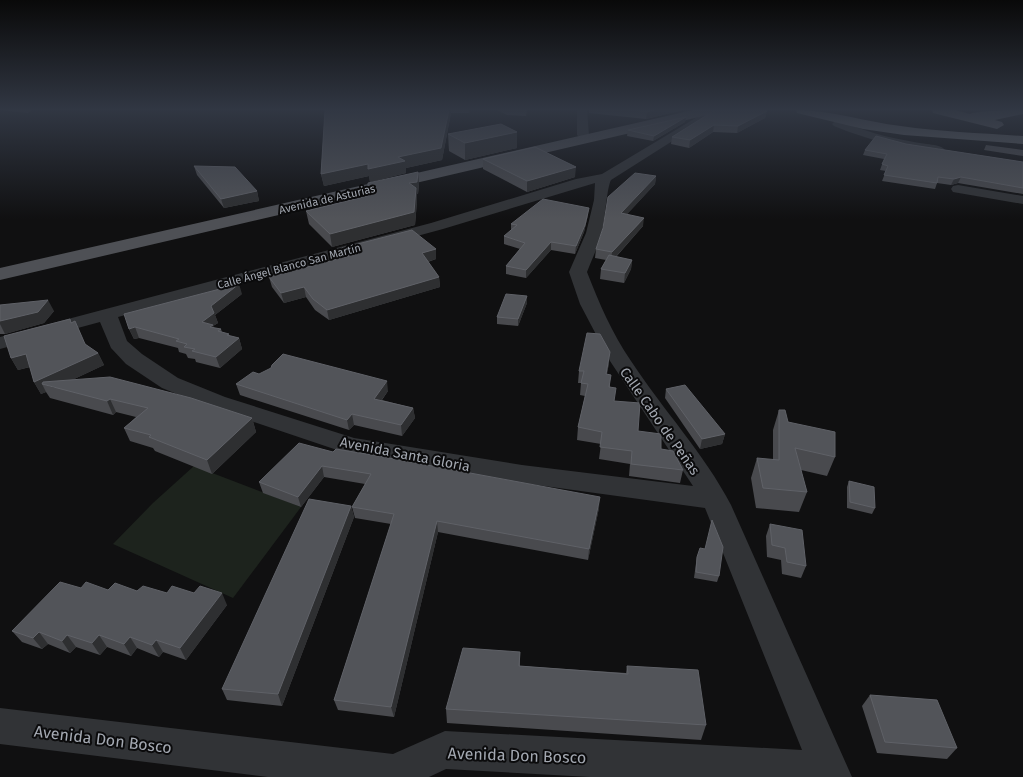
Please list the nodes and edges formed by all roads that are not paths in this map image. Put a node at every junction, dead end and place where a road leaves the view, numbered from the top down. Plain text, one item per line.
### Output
1 (537, 146) edge
2 (553, 146) edge
3 (657, 146) edge
4 (921, 146) edge
5 (949, 151) edge
6 (606, 177) junction
7 (958, 189) dead end
8 (1023, 200) edge
9 (0, 266) edge
10 (0, 274) edge
11 (108, 315) junction
12 (0, 343) edge
13 (714, 499) junction
14 (0, 726) edge
15 (832, 774) edge
16 (394, 775) edge

1 - 9 main road, Avenida de Asturias
2 - 10 main road, Avenida de Asturias
3 - 6 street
4 - 5 street
6 - 11 street, Calle Ángel Blanco San Martín
6 - 13 street, Calle Cabo de Peñas
7 - 8 street
11 - 12 street, Calle Ángel Blanco San Martín
11 - 13 street, Avenida Santa Gloria
13 - 15 street, Calle Cabo de Peñas
14 - 16 street, Avenida Don Bosco
15 - 16 street, Avenida Don Bosco

